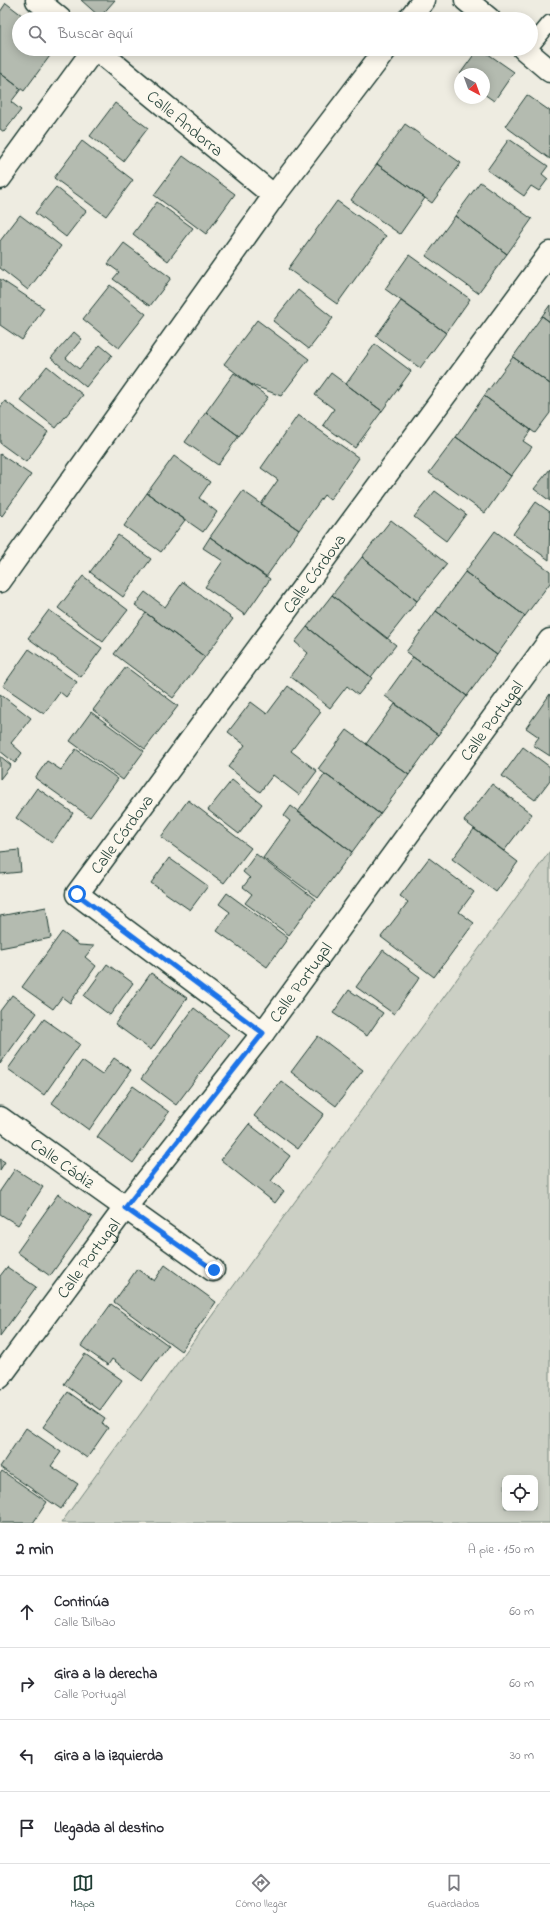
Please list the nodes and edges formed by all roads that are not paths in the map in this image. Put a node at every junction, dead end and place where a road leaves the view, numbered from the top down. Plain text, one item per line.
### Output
1 (36, 0) edge
2 (424, 0) edge
3 (466, 0) edge
4 (51, 12) edge
5 (415, 12) edge
6 (481, 12) edge
7 (550, 23) edge
8 (538, 37) edge
9 (90, 56) edge
10 (104, 56) edge
11 (381, 56) edge
12 (535, 56) edge
13 (550, 71) edge
14 (0, 178) edge
15 (274, 196) junction
16 (550, 253) edge
17 (0, 581) edge
18 (550, 640) edge
19 (263, 1033) junction
20 (0, 1118) edge
21 (125, 1208) junction
22 (214, 1270) dead end
23 (0, 1377) edge

1 - 4 street
2 - 5 street
3 - 6 street
7 - 8 lane
9 - 14 street
10 - 15 street, Calle Andorra
11 - 15 street
12 - 13 street
15 - 17 street
16 - 19 street, Calle Córdova
18 - 19 street, Calle Portugal
19 - 21 street, Calle Portugal
20 - 21 street, Calle Cádiz
21 - 22 street, Calle Cádiz
21 - 23 street, Calle Portugal

